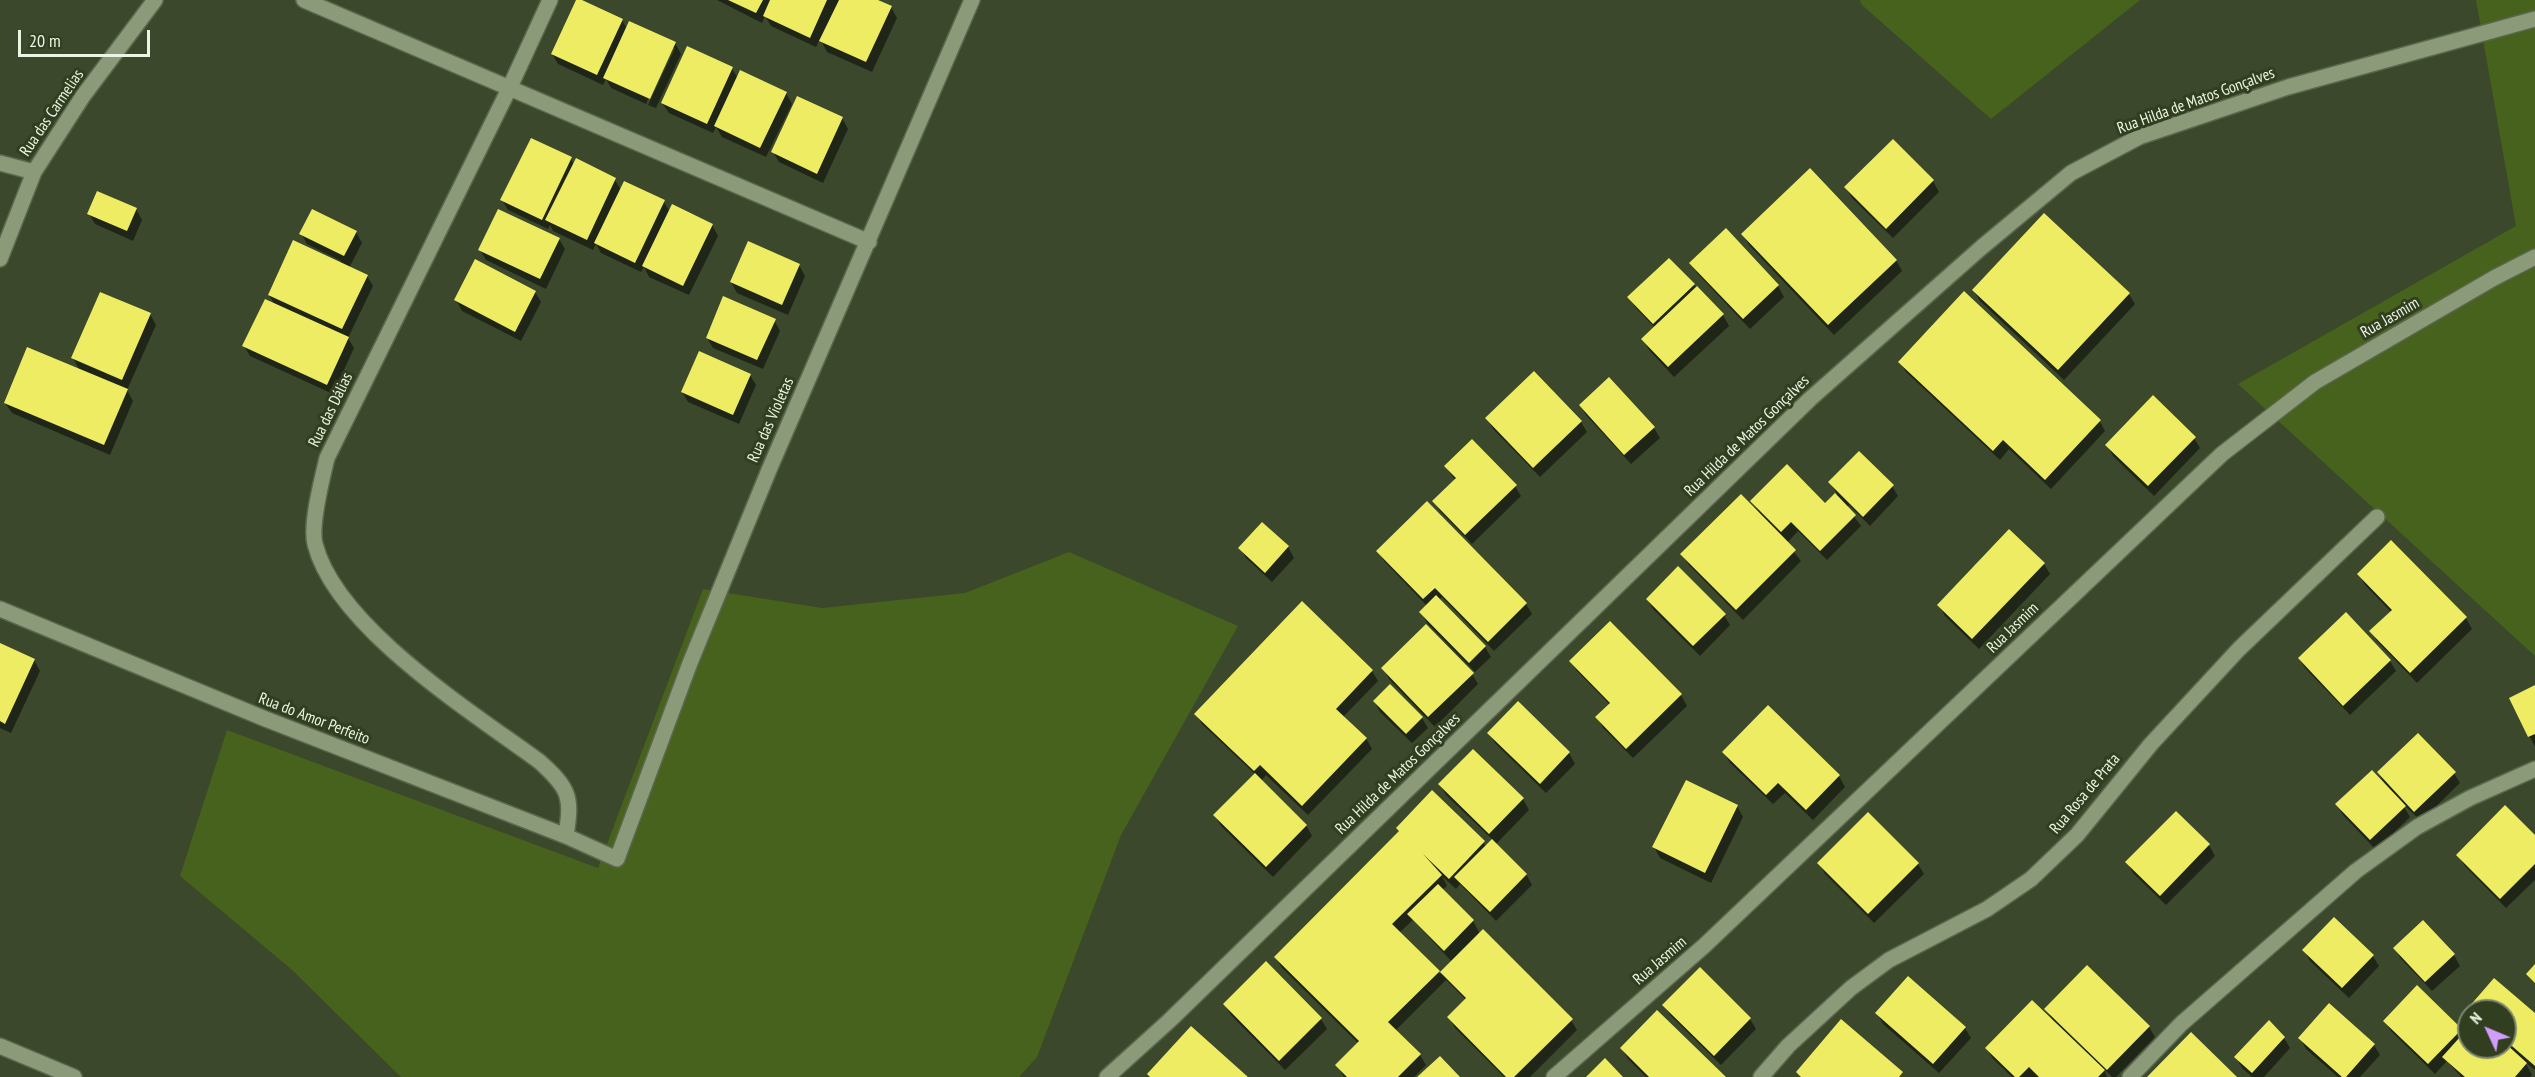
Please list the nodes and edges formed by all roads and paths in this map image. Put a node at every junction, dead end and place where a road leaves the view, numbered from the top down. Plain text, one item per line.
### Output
1 (154, 0) edge
2 (304, 0) edge
3 (550, 0) edge
4 (972, 0) edge
5 (2535, 19) edge
6 (509, 88) junction
7 (0, 163) edge
8 (34, 172) junction
9 (869, 242) junction
10 (2535, 257) edge
11 (0, 259) edge
12 (2377, 517) dead end
13 (0, 609) edge
14 (2535, 769) edge
15 (566, 836) junction
16 (617, 859) joint
17 (0, 1046) edge
18 (74, 1077) edge
19 (1107, 1077) edge
20 (1554, 1077) edge
21 (1761, 1077) edge
22 (2130, 1077) edge

1 - 8 street, Rua das Carmelias
2 - 6 street
3 - 6 street, Rua das Dálias
4 - 9 street, Rua das Violetas
5 - 19 street, Rua Hilda de Matos Gonçalves
6 - 9 street
6 - 15 street, Rua das Dálias
7 - 8 street
8 - 11 street, Rua das Carmelias
9 - 16 street, Rua das Violetas
10 - 20 street, Rua Jasmim
12 - 21 street, Rua Rosa de Prata
13 - 15 street, Rua do Amor Perfeito
14 - 22 street
15 - 16 street, Rua do Amor Perfeito
17 - 18 street

